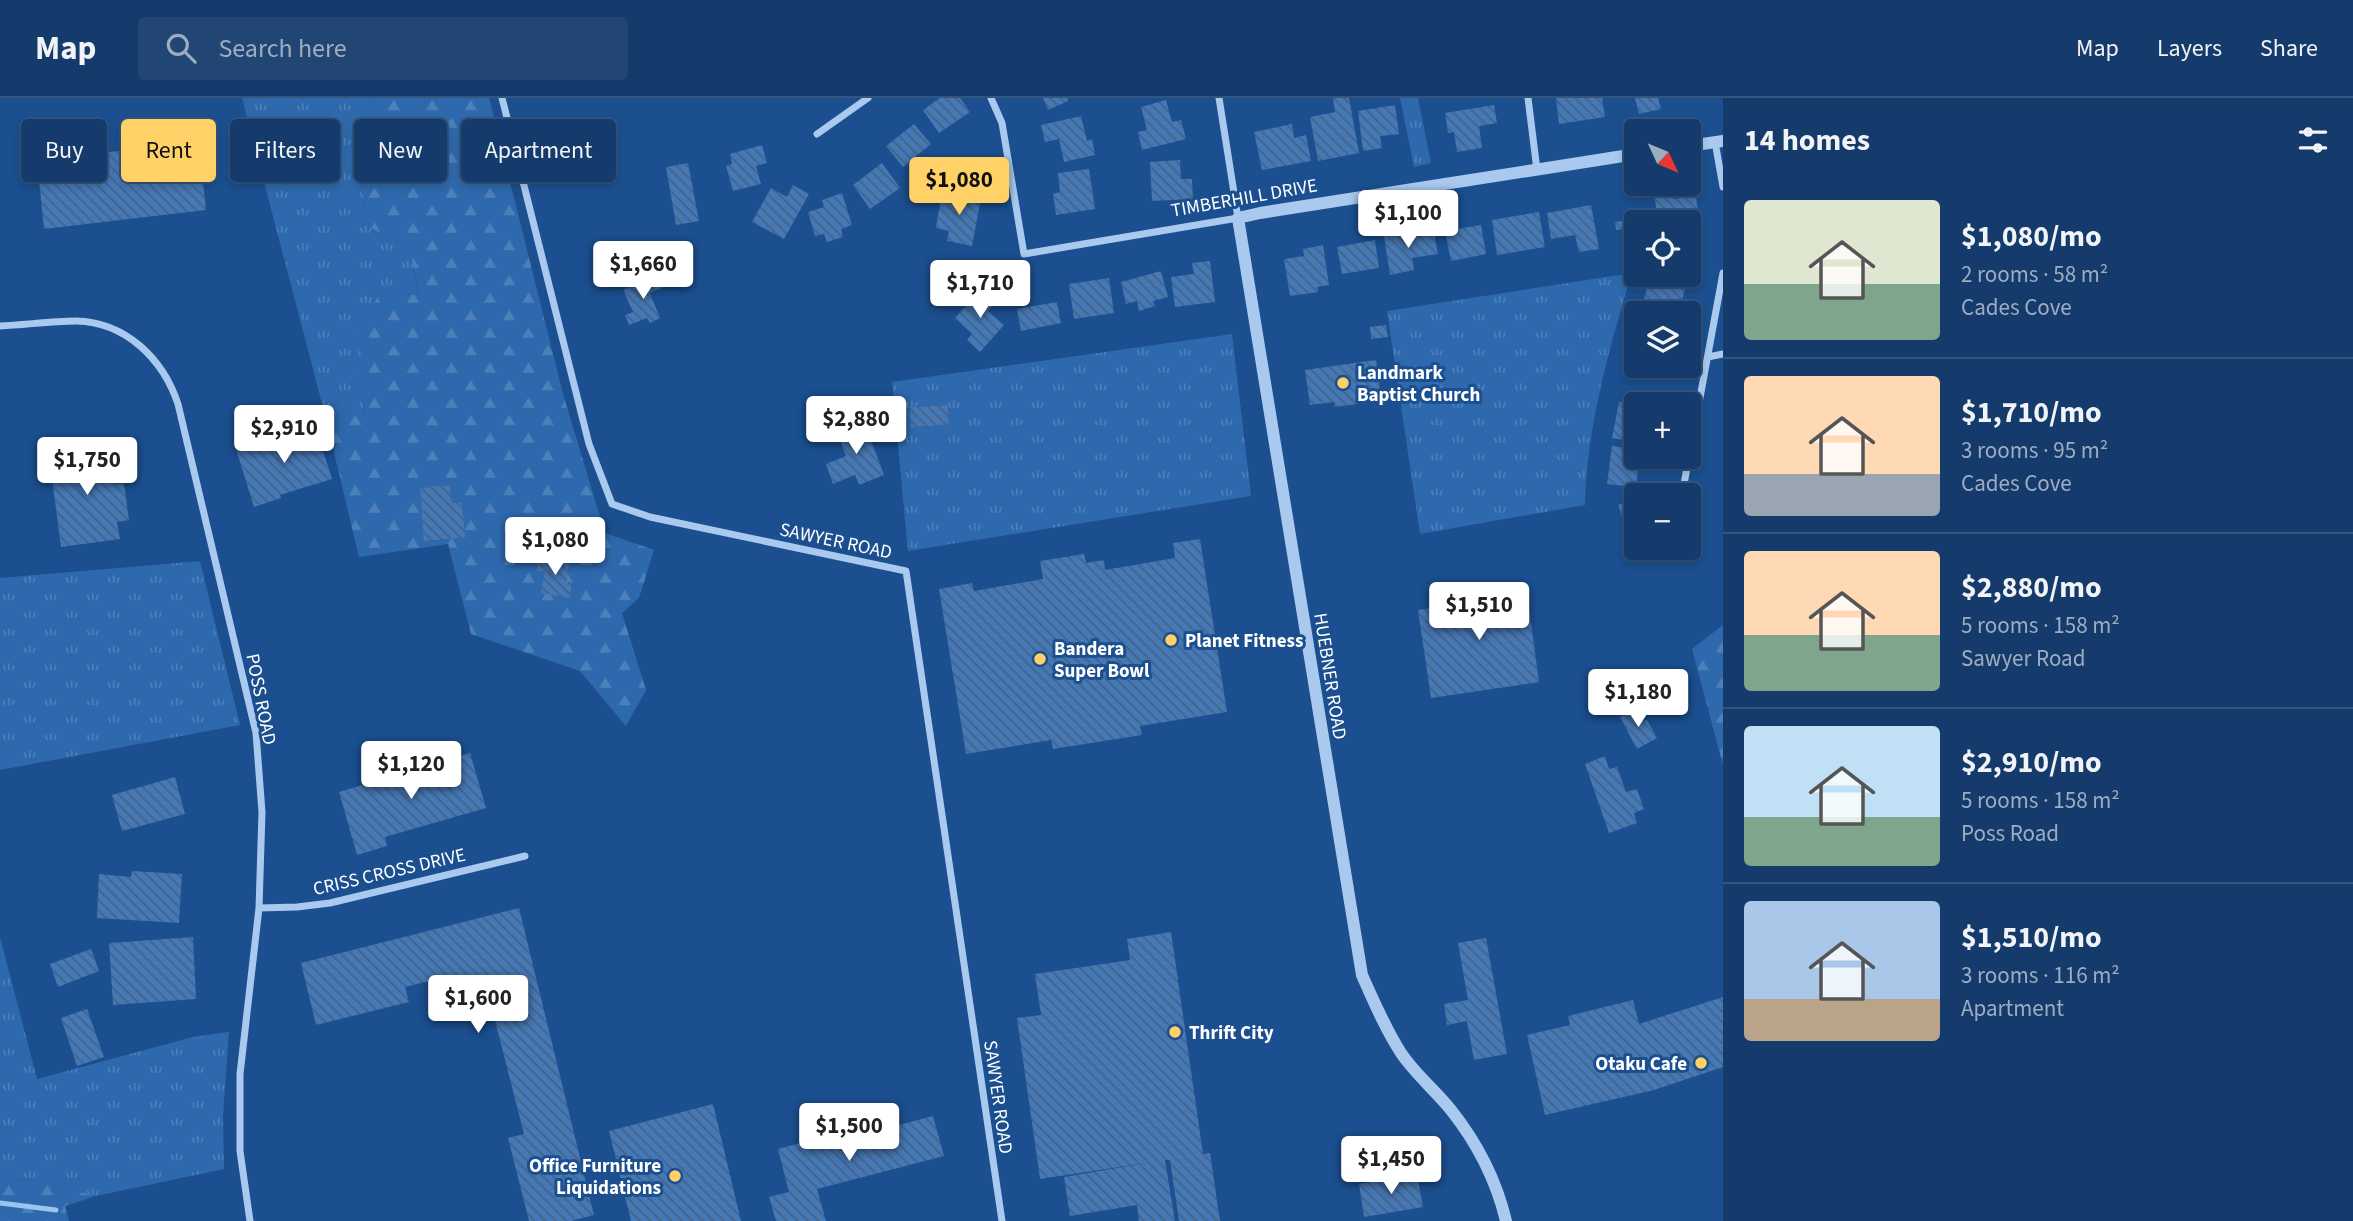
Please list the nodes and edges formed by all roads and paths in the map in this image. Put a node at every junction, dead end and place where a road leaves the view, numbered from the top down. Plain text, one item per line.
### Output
1 (502, 98) edge
2 (868, 98) edge
3 (991, 98) edge
4 (1219, 98) edge
5 (1528, 98) edge
6 (817, 134) dead end
7 (1719, 141) edge
8 (1701, 144) edge
9 (1624, 156) edge
10 (1537, 170) junction
11 (1723, 187) edge
12 (1238, 218) junction
13 (1723, 273) edge
14 (0, 326) edge
15 (1723, 354) edge
16 (1707, 357) junction
17 (1684, 483) edge
18 (525, 856) dead end
19 (259, 908) junction
20 (250, 1221) edge
21 (1002, 1221) edge
22 (1506, 1221) edge

1 - 21 street, SAWYER ROAD
2 - 6 street
3 - 12 street, TIMBERHILL DRIVE
4 - 12 street, HUEBNER ROAD
5 - 10 street
7 - 8 street
7 - 11 street
9 - 10 street, TIMBERHILL DRIVE
10 - 12 street, TIMBERHILL DRIVE
12 - 22 street, HUEBNER ROAD
13 - 16 street
14 - 19 street, POSS ROAD
15 - 16 street
16 - 17 street
18 - 19 street, CRISS CROSS DRIVE
19 - 20 street, POSS ROAD

